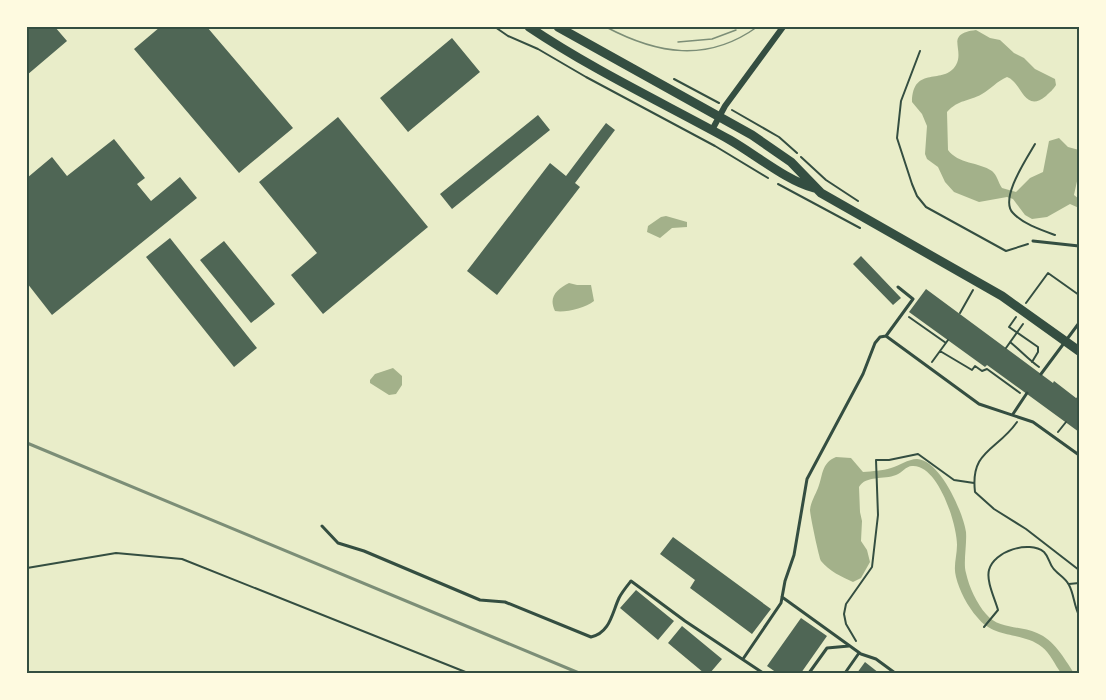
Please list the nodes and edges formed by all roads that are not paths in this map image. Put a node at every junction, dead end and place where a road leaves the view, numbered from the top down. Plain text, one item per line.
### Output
1 (529, 27) edge
2 (558, 27) edge
3 (783, 27) edge
4 (719, 117) junction
5 (712, 130) junction
6 (814, 188) junction
7 (1033, 241) road end
8 (1079, 246) edge
9 (898, 287) dead end
10 (1079, 322) edge
11 (886, 336) junction
12 (1065, 341) junction
13 (1079, 351) edge
14 (1042, 372) road end
15 (1026, 395) road end
16 (1012, 415) junction
17 (1079, 455) edge
18 (322, 526) dead end
19 (782, 597) junction
20 (850, 646) junction
21 (858, 653) junction
22 (743, 659) junction
23 (763, 673) edge
24 (810, 673) edge
25 (844, 673) edge
26 (895, 673) edge

1 - 5 main road
2 - 4 main road
3 - 4 street
4 - 5 street
4 - 6 main road
5 - 6 main road
6 - 12 main road
7 - 8 lane
9 - 11 lane
10 - 12 lane
11 - 16 lane
11 - 19 lane
12 - 13 main road
12 - 14 lane
15 - 16 lane
16 - 17 lane
18 - 22 lane
19 - 20 lane
19 - 22 lane
20 - 21 lane
20 - 24 lane
21 - 25 lane
21 - 26 lane
22 - 23 lane

